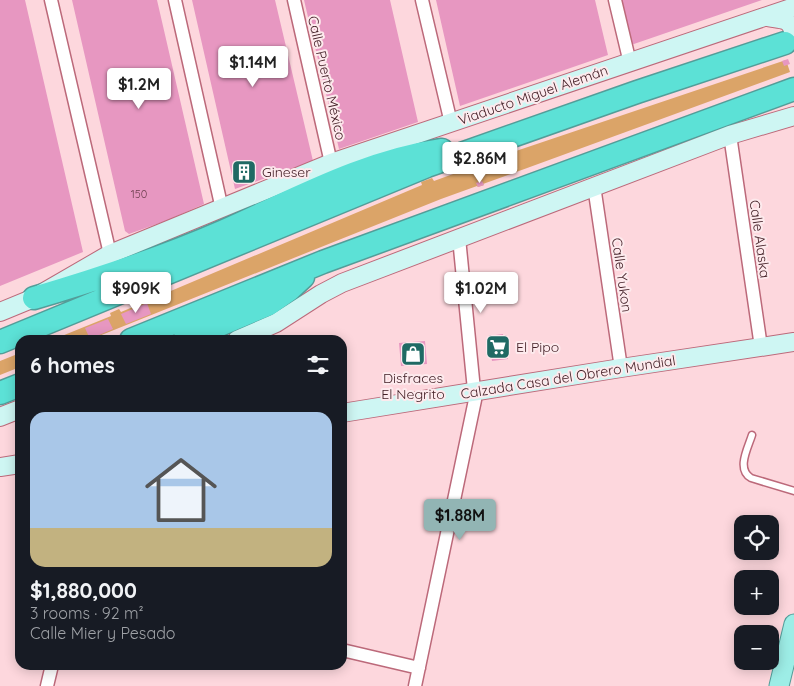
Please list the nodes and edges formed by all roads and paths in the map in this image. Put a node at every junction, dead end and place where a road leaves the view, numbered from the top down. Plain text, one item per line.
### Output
1 (51, 0) edge
2 (175, 0) edge
3 (294, 0) edge
4 (422, 0) edge
5 (615, 0) edge
6 (794, 7) edge
7 (764, 17) junction
8 (790, 35) edge
9 (630, 62) junction
10 (794, 89) edge
11 (792, 116) edge
12 (451, 123) junction
13 (730, 135) junction
14 (487, 144) junction
15 (332, 163) junction
16 (594, 186) junction
17 (222, 209) junction
18 (459, 238) junction
19 (110, 254) junction
20 (322, 262) junction
21 (34, 298) junction
22 (0, 312) edge
23 (17, 335) edge
24 (143, 335) edge
25 (196, 335) edge
26 (248, 335) edge
27 (15, 336) edge
28 (0, 342) edge
29 (794, 342) edge
30 (761, 347) junction
31 (621, 368) junction
32 (15, 387) edge
33 (475, 392) junction
34 (0, 393) edge
35 (15, 411) edge
36 (347, 412) edge
37 (0, 417) edge
38 (752, 435) dead end
39 (15, 465) edge
40 (0, 467) edge
41 (794, 491) edge
42 (794, 624) edge
43 (347, 651) edge
44 (420, 668) junction
45 (51, 670) edge
46 (47, 686) edge
47 (415, 686) edge
48 (779, 686) edge

1 - 19 street
2 - 17 street
3 - 15 street, Calle Puerto México
4 - 12 street
5 - 9 street
6 - 7 main road, Viaducto Miguel Alemán
7 - 8 main road
7 - 9 main road, Viaducto Miguel Alemán
8 - 14 highway
9 - 12 main road, Viaducto Miguel Alemán
10 - 20 highway
11 - 13 main road
12 - 15 main road, Viaducto Miguel Alemán
13 - 16 main road
13 - 30 street, Calle Alaska
14 - 21 highway
14 - 23 highway
15 - 17 main road, Viaducto Miguel Alemán
16 - 18 main road
16 - 31 street, Calle Yukon
17 - 19 main road, Viaducto Miguel Alemán
18 - 26 main road
18 - 33 street
19 - 21 main road, Viaducto Miguel Alemán
20 - 24 highway
20 - 25 highway
21 - 22 main road, Viaducto Miguel Alemán
27 - 28 highway
29 - 30 main road, Calzada Casa del Obrero Mundial
30 - 31 main road, Calzada Casa del Obrero Mundial
31 - 33 main road, Calzada Casa del Obrero Mundial
32 - 34 highway
33 - 36 main road, Calzada Casa del Obrero Mundial
33 - 44 street
35 - 37 main road
38 - 41 lane
39 - 40 main road
42 - 48 main road
43 - 44 street
44 - 47 street
45 - 46 street

